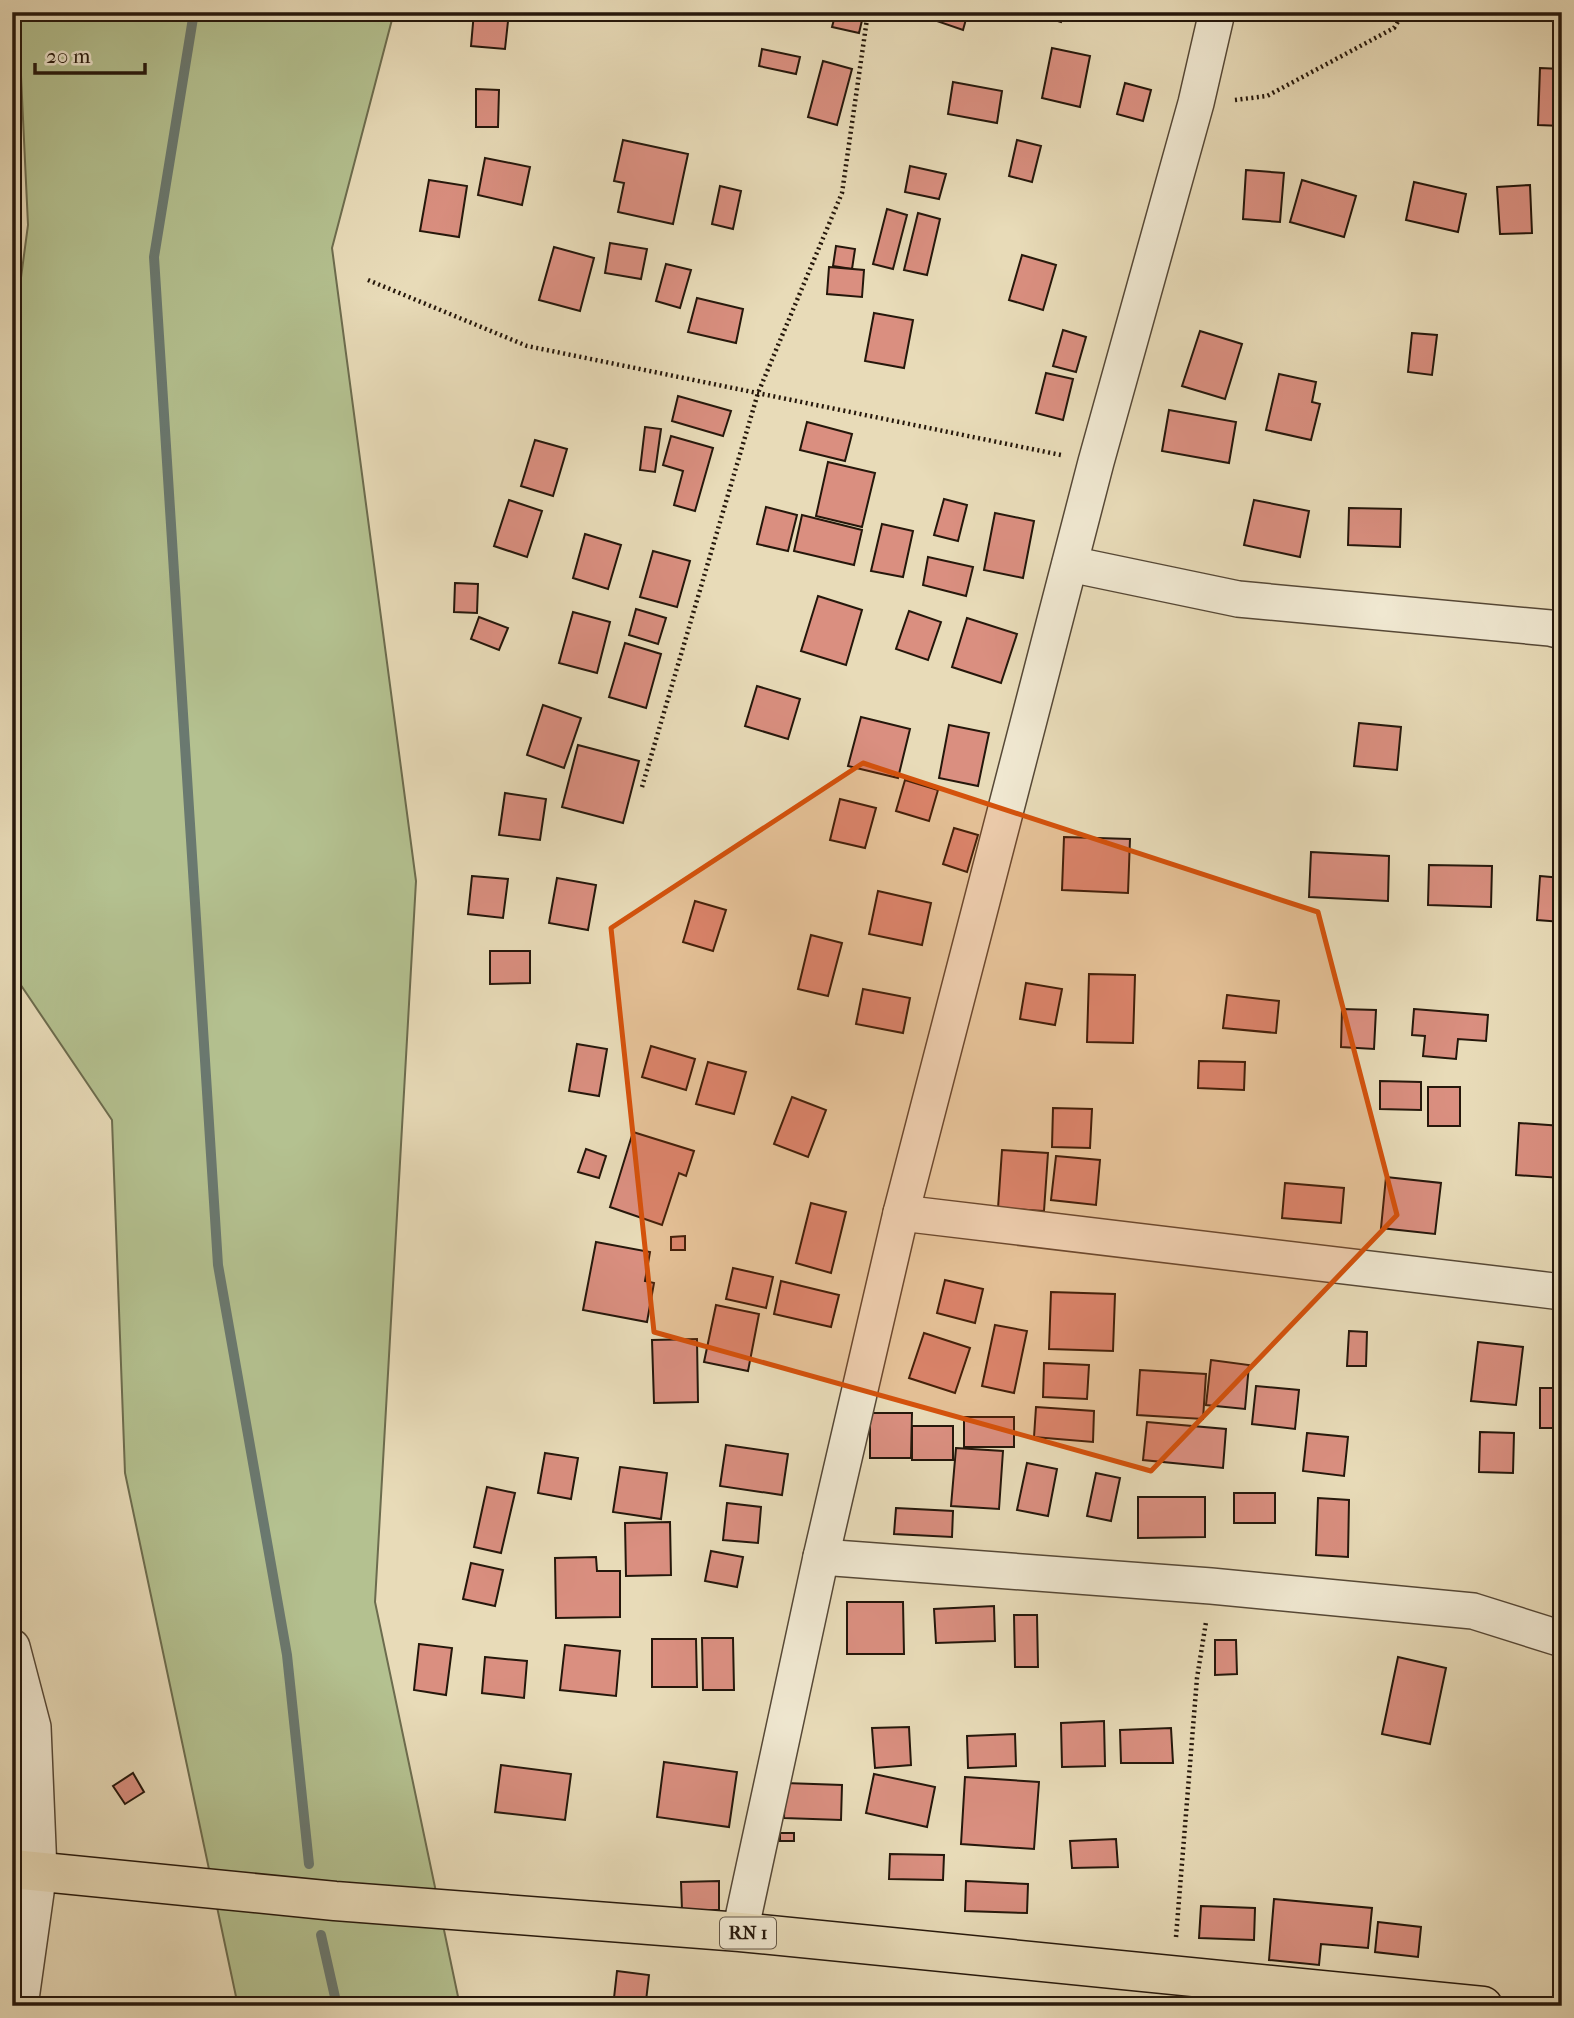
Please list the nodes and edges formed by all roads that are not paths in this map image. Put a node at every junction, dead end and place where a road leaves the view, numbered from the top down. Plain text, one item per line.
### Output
1 (1217, 12) edge
2 (1070, 564) junction
3 (1562, 631) edge
4 (901, 1213) junction
5 (1562, 1293) edge
6 (821, 1557) junction
7 (1562, 1639) edge
8 (12, 1647) edge
9 (26, 1870) edge
10 (740, 1932) junction
11 (20, 2006) edge
12 (1483, 2006) edge

1 - 2 street
2 - 3 street
2 - 4 street
4 - 5 street
4 - 6 street
6 - 7 street
6 - 10 street
8 - 9 street
9 - 10 main road, RN 1
9 - 11 street
10 - 12 main road, RN 1

